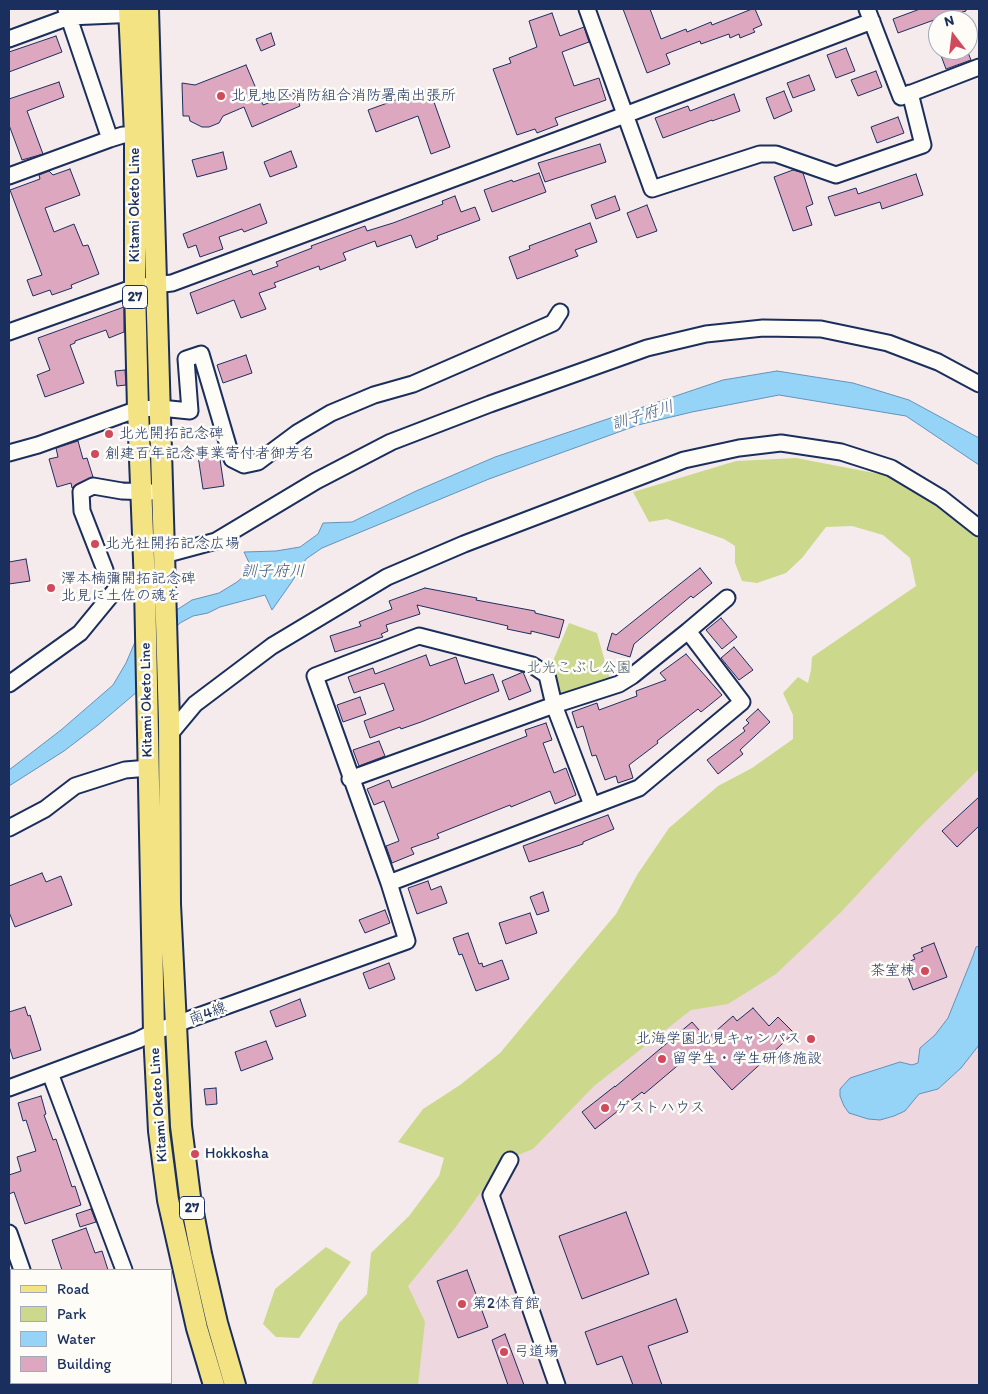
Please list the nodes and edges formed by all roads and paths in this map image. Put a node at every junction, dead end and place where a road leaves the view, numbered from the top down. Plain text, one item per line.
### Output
1 (587, 9) edge
2 (138, 11) edge
3 (67, 13) edge
4 (870, 15) edge
5 (9, 39) edge
6 (979, 67) edge
7 (910, 93) junction
8 (625, 115) junction
9 (143, 134) junction
10 (110, 138) junction
11 (9, 176) edge
12 (156, 284) junction
13 (135, 287) junction
14 (560, 312) dead end
15 (9, 332) edge
16 (979, 384) edge
17 (160, 408) junction
18 (138, 409) junction
19 (9, 453) edge
20 (162, 492) junction
21 (141, 493) junction
22 (979, 528) edge
23 (165, 561) junction
24 (104, 570) dead end
25 (145, 582) junction
26 (727, 598) dead end
27 (688, 631) junction
28 (9, 684) edge
29 (554, 705) junction
30 (170, 728) junction
31 (149, 768) junction
32 (350, 779) junction
33 (592, 805) junction
34 (9, 828) edge
35 (388, 883) junction
36 (175, 1026) junction
37 (154, 1032) junction
38 (50, 1073) junction
39 (9, 1088) edge
40 (510, 1160) dead end
41 (9, 1233) edge
42 (17, 1266) edge
43 (124, 1269) edge
44 (214, 1385) edge
45 (235, 1385) edge
46 (557, 1385) edge

1 - 8 street
2 - 3 street
2 - 9 main road, Kitami Oketo Line / 27
3 - 5 street
3 - 10 street
4 - 7 street
4 - 8 street
6 - 7 street
7 - 8 street
8 - 12 street
9 - 10 street
9 - 12 main road, Kitami Oketo Line / 27
9 - 13 main road, Kitami Oketo Line / 27
10 - 11 street
12 - 13 street
12 - 17 main road, Kitami Oketo Line / 27
13 - 15 street
13 - 18 main road, Kitami Oketo Line / 27
14 - 17 street
16 - 23 street
17 - 18 street
17 - 20 main road, Kitami Oketo Line / 27
18 - 19 street
18 - 21 main road, Kitami Oketo Line / 27
20 - 21 street
20 - 23 main road, Kitami Oketo Line / 27
21 - 24 street
21 - 25 main road, Kitami Oketo Line / 27
22 - 30 street
23 - 30 main road, Kitami Oketo Line / 27
25 - 28 street
25 - 31 main road, Kitami Oketo Line / 27
26 - 27 street
27 - 29 street
27 - 33 street
29 - 32 street
29 - 32 street
29 - 33 street
30 - 36 main road, Kitami Oketo Line / 27
31 - 34 street
31 - 37 main road, Kitami Oketo Line / 27
32 - 35 street
33 - 35 street
35 - 36 street, 南4線
36 - 37 street, 南4線
36 - 45 main road, Kitami Oketo Line / 27
37 - 38 street, 南4線
37 - 44 main road, Kitami Oketo Line / 27
38 - 39 street, 南4線
38 - 43 street
40 - 46 street
41 - 42 street

